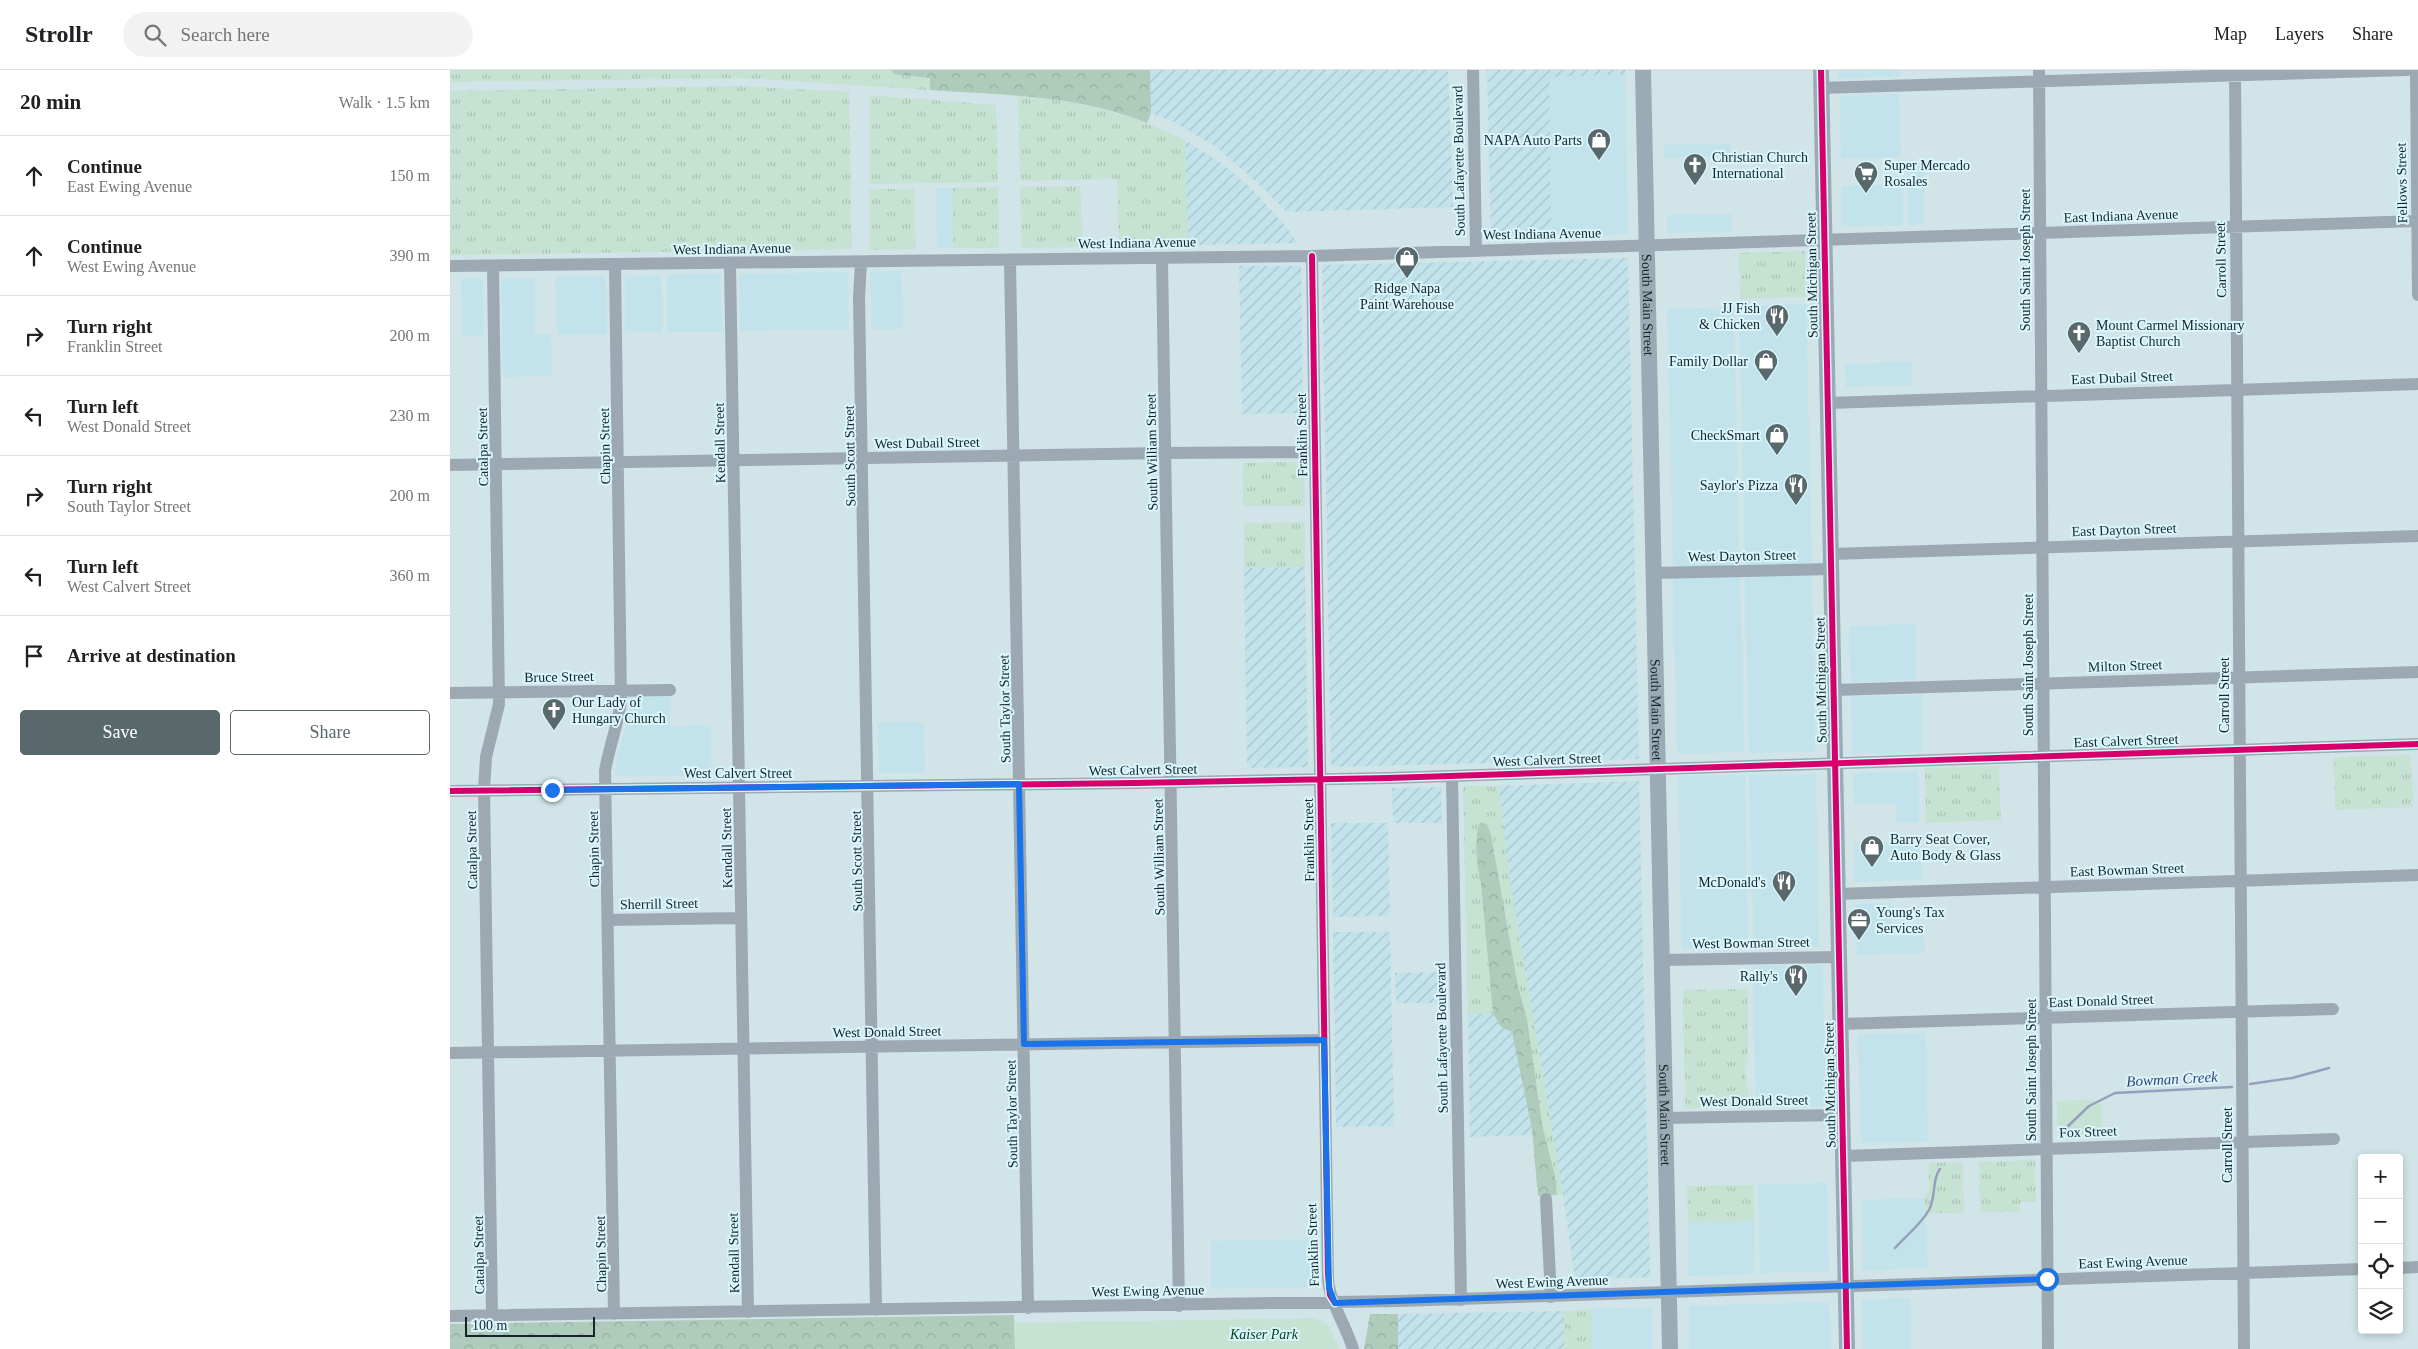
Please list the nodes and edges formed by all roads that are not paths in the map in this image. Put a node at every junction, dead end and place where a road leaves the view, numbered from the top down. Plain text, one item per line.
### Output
1 (1472, 70) edge
2 (1643, 70) edge
3 (1821, 70) edge
4 (2407, 70) edge
5 (2416, 70) edge
6 (2235, 73) edge
7 (2039, 76) edge
8 (1821, 88) junction
9 (2418, 221) edge
10 (2236, 227) junction
11 (2040, 233) junction
12 (1824, 240) junction
13 (1646, 246) junction
14 (1476, 251) junction
15 (1312, 256) junction
16 (1162, 258) junction
17 (1010, 260) junction
18 (861, 262) junction
19 (730, 264) junction
20 (450, 266) edge
21 (493, 266) junction
22 (615, 266) junction
23 (2418, 295) edge
24 (2418, 384) edge
25 (2237, 390) junction
26 (2041, 396) junction
27 (1828, 403) junction
28 (1315, 452) junction
29 (1165, 453) junction
30 (1014, 456) junction
31 (862, 459) junction
32 (733, 461) junction
33 (618, 462) junction
34 (496, 464) junction
35 (450, 465) edge
36 (2418, 536) edge
37 (2238, 541) junction
38 (2042, 548) junction
39 (1831, 562) junction
40 (1653, 573) junction
41 (2418, 672) edge
42 (2239, 678) junction
43 (2043, 683) junction
44 (670, 690) dead end
45 (1834, 690) junction
46 (621, 691) junction
47 (450, 693) edge
48 (499, 693) junction
49 (2418, 744) edge
50 (2239, 750) junction
51 (2044, 756) junction
52 (1835, 763) junction
53 (1659, 768) junction
54 (1452, 776) junction
55 (1320, 779) junction
56 (1170, 782) junction
57 (1019, 784) junction
58 (868, 786) junction
59 (739, 788) junction
60 (606, 789) junction
61 (484, 790) junction
62 (450, 791) edge
63 (2418, 875) edge
64 (2240, 881) junction
65 (2045, 887) junction
66 (1837, 894) junction
67 (740, 918) junction
68 (608, 920) junction
69 (1839, 957) junction
70 (1662, 960) junction
71 (2333, 1009) dead end
72 (2241, 1012) junction
73 (2045, 1018) junction
74 (1841, 1024) junction
75 (1324, 1040) junction
76 (1174, 1042) junction
77 (1024, 1044) junction
78 (872, 1047) junction
79 (744, 1049) junction
80 (610, 1050) junction
81 (488, 1052) junction
82 (450, 1053) edge
83 (1843, 1114) junction
84 (1665, 1118) junction
85 (2334, 1139) dead end
86 (2242, 1142) junction
87 (2046, 1149) junction
88 (1844, 1156) junction
89 (1546, 1199) dead end
90 (2418, 1267) edge
91 (2403, 1268) edge
92 (2358, 1269) edge
93 (2243, 1273) junction
94 (2047, 1279) junction
95 (1846, 1285) junction
96 (1669, 1292) junction
97 (1551, 1296) junction
98 (1462, 1300) junction
99 (1335, 1303) junction
100 (1179, 1306) junction
101 (1028, 1308) junction
102 (876, 1310) junction
103 (748, 1312) junction
104 (614, 1314) junction
105 (492, 1315) junction
106 (450, 1316) edge
107 (1353, 1349) edge
108 (1670, 1349) edge
109 (1847, 1349) edge
110 (2048, 1349) edge
111 (2244, 1349) edge

1 - 14 street, South Lafayette Boulevard
2 - 13 main road, South Main Street
3 - 8 main road, South Michigan Street
4 - 6 street
5 - 9 street, Fellows Street
6 - 7 street
6 - 10 street, Carroll Street
7 - 8 street
7 - 11 street, South Saint Joseph Street
8 - 12 main road, South Michigan Street
9 - 10 street, East Indiana Avenue
9 - 23 street, Fellows Street
10 - 11 street, East Indiana Avenue
10 - 25 street, Carroll Street
11 - 12 street, East Indiana Avenue
11 - 26 street, South Saint Joseph Street
12 - 13 street, West Indiana Avenue
12 - 27 main road, South Michigan Street
13 - 14 street, West Indiana Avenue
13 - 40 main road, South Main Street
14 - 15 street, West Indiana Avenue
15 - 16 street, West Indiana Avenue
15 - 28 street, Franklin Street
16 - 17 street, West Indiana Avenue
16 - 29 street, South William Street
17 - 18 street, West Indiana Avenue
17 - 30 street, South Taylor Street
18 - 19 street, West Indiana Avenue
18 - 31 street, South Scott Street
19 - 22 street, West Indiana Avenue
19 - 32 street, Kendall Street
20 - 21 street, West Indiana Avenue
21 - 22 street, West Indiana Avenue
21 - 34 street, Catalpa Street
22 - 33 street, Chapin Street
24 - 25 street, East Dubail Street
25 - 26 street, East Dubail Street
25 - 37 street, Carroll Street
26 - 27 street, East Dubail Street
26 - 38 street, South Saint Joseph Street
27 - 39 main road, South Michigan Street
28 - 29 street, West Dubail Street
28 - 55 street, Franklin Street
29 - 30 street, West Dubail Street
29 - 56 street, South William Street
30 - 31 street, West Dubail Street
30 - 57 street, South Taylor Street
31 - 32 street, West Dubail Street
31 - 58 street, South Scott Street
32 - 33 street, West Dubail Street
32 - 59 street, Kendall Street
33 - 34 street, West Dubail Street
33 - 46 street, Chapin Street
34 - 35 street, West Dubail Street
34 - 48 street, Catalpa Street
36 - 37 street, East Dayton Street
37 - 38 street, East Dayton Street
37 - 42 street, Carroll Street
38 - 39 street, East Dayton Street
38 - 43 street, South Saint Joseph Street
39 - 40 street, West Dayton Street
39 - 45 main road, South Michigan Street
40 - 53 main road, South Main Street
41 - 42 street, Milton Street
42 - 43 street, Milton Street
42 - 50 street, Carroll Street
43 - 45 street, Milton Street
43 - 51 street, South Saint Joseph Street
44 - 46 street, Bruce Street
45 - 52 main road, South Michigan Street
46 - 48 street, Bruce Street
46 - 60 street, Chapin Street
47 - 48 street, Bruce Street
48 - 61 street, Catalpa Street
49 - 50 street, East Calvert Street
50 - 51 street, East Calvert Street
50 - 64 street, Carroll Street
51 - 52 street, East Calvert Street
51 - 65 street, South Saint Joseph Street
52 - 53 street, West Calvert Street
52 - 66 main road, South Michigan Street
53 - 54 street, West Calvert Street
53 - 70 main road, South Main Street
54 - 55 street, West Calvert Street
54 - 98 street, South Lafayette Boulevard
55 - 56 street, West Calvert Street
55 - 75 street, Franklin Street
56 - 57 street, West Calvert Street
56 - 76 street, South William Street
57 - 58 street, West Calvert Street
57 - 77 street, South Taylor Street
58 - 59 street, West Calvert Street
58 - 78 street, South Scott Street
59 - 60 street, West Calvert Street
59 - 67 street, Kendall Street
60 - 61 street, West Calvert Street
60 - 68 street, Chapin Street
61 - 62 street, West Calvert Street
61 - 81 street, Catalpa Street
63 - 64 street, East Bowman Street
64 - 65 street, East Bowman Street
64 - 72 street, Carroll Street
65 - 66 street, East Bowman Street
65 - 73 street, South Saint Joseph Street
66 - 69 main road, South Michigan Street
67 - 68 street, Sherrill Street
67 - 79 street, Kendall Street
68 - 80 street, Chapin Street
69 - 70 street, West Bowman Street
69 - 74 main road, South Michigan Street
70 - 84 main road, South Main Street
71 - 72 street, East Donald Street
72 - 73 street, East Donald Street
72 - 86 street, Carroll Street
73 - 74 street, East Donald Street
73 - 87 street, South Saint Joseph Street
74 - 83 main road, South Michigan Street
75 - 76 street, West Donald Street
75 - 99 street, Franklin Street
76 - 77 street, West Donald Street
76 - 100 street, South William Street
77 - 78 street, West Donald Street
77 - 101 street, South Taylor Street
78 - 79 street, West Donald Street
78 - 102 street, South Scott Street
79 - 80 street, West Donald Street
79 - 103 street, Kendall Street
80 - 81 street, West Donald Street
80 - 104 street, Chapin Street
81 - 82 street, West Donald Street
81 - 105 street, Catalpa Street
83 - 84 street, West Donald Street
83 - 88 main road, South Michigan Street
84 - 96 main road, South Main Street
85 - 86 street, Fox Street
86 - 87 street, Fox Street
86 - 93 street, Carroll Street
87 - 88 street, Fox Street
87 - 94 street, South Saint Joseph Street
88 - 95 main road, South Michigan Street
89 - 97 street
90 - 91 street
92 - 93 street, East Ewing Avenue
93 - 94 street, East Ewing Avenue
93 - 111 street, Carroll Street
94 - 95 street, East Ewing Avenue
94 - 110 street, South Saint Joseph Street
95 - 96 street, West Ewing Avenue
95 - 109 main road, South Michigan Street
96 - 97 street, West Ewing Avenue
96 - 108 main road, South Main Street
97 - 98 street, West Ewing Avenue
98 - 99 street, West Ewing Avenue
99 - 100 street, West Ewing Avenue
99 - 107 street, Franklin Street
100 - 101 street, West Ewing Avenue
101 - 102 street, West Ewing Avenue
102 - 103 street, West Ewing Avenue
103 - 104 street, West Ewing Avenue
104 - 105 street, West Ewing Avenue
105 - 106 street, West Ewing Avenue

